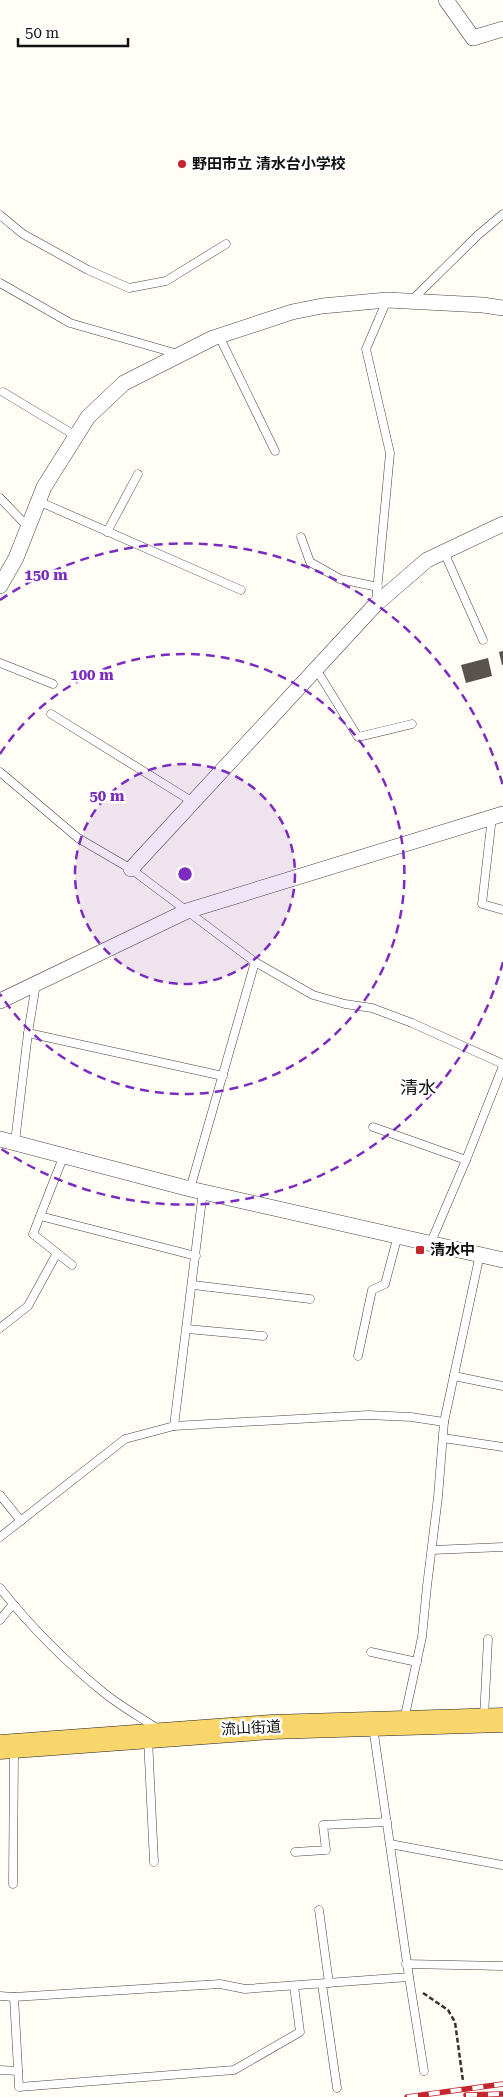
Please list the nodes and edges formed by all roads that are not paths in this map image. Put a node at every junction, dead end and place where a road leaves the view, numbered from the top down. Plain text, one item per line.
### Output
1 (446, 0) edge
2 (503, 29) edge
3 (503, 214) edge
4 (0, 215) edge
5 (226, 244) dead end
6 (0, 283) edge
7 (387, 300) junction
8 (411, 302) junction
9 (503, 308) edge
10 (219, 336) junction
11 (180, 354) junction
12 (3, 392) dead end
13 (76, 436) junction
14 (275, 451) dead end
15 (138, 474) dead end
16 (0, 498) edge
17 (38, 501) junction
18 (503, 524) edge
19 (28, 526) junction
20 (107, 532) junction
21 (301, 537) dead end
22 (444, 552) junction
23 (0, 586) edge
24 (378, 587) junction
25 (240, 590) dead end
26 (376, 604) junction
27 (483, 640) dead end
28 (0, 662) edge
29 (316, 669) junction
30 (53, 684) dead end
31 (50, 714) dead end
32 (412, 724) dead end
33 (0, 772) edge
34 (193, 802) junction
35 (500, 813) edge
36 (131, 869) junction
37 (503, 910) edge
38 (188, 911) junction
39 (256, 962) junction
40 (36, 984) junction
41 (0, 1001) edge
42 (28, 1033) junction
43 (503, 1065) edge
44 (223, 1076) junction
45 (373, 1127) dead end
46 (7, 1140) edge
47 (64, 1155) junction
48 (466, 1160) junction
49 (197, 1190) junction
50 (40, 1216) junction
51 (398, 1235) junction
52 (431, 1242) junction
53 (58, 1253) junction
54 (480, 1254) junction
55 (196, 1256) junction
56 (503, 1260) edge
57 (72, 1265) dead end
58 (193, 1286) junction
59 (310, 1299) dead end
60 (0, 1328) edge
61 (187, 1329) junction
62 (263, 1336) dead end
63 (358, 1356) dead end
64 (454, 1376) junction
65 (503, 1386) edge
66 (444, 1422) junction
67 (174, 1426) junction
68 (443, 1438) junction
69 (503, 1447) edge
70 (0, 1495) edge
71 (21, 1521) junction
72 (0, 1537) edge
73 (503, 1547) edge
74 (432, 1550) junction
75 (0, 1588) edge
76 (13, 1604) junction
77 (0, 1620) edge
78 (488, 1640) dead end
79 (371, 1652) dead end
80 (417, 1662) junction
81 (494, 1720) edge
82 (403, 1722) junction
83 (372, 1723) junction
84 (158, 1735) junction
85 (7, 1747) edge
86 (386, 1822) junction
87 (390, 1844) junction
88 (295, 1852) dead end
89 (154, 1862) dead end
90 (502, 1865) edge
91 (12, 1884) dead end
92 (319, 1910) dead end
93 (406, 1964) junction
94 (503, 1966) edge
95 (409, 1977) junction
96 (326, 1983) junction
97 (294, 1986) junction
98 (0, 1996) edge
99 (14, 1997) junction
100 (0, 2070) edge
101 (18, 2071) junction
102 (424, 2071) dead end
103 (337, 2088) dead end

1 - 2 street
3 - 8 lane
4 - 5 lane
6 - 11 lane
7 - 8 street
7 - 10 street
7 - 24 lane
8 - 9 street
10 - 11 street
10 - 14 lane
11 - 13 street
12 - 13 lane
13 - 17 street
15 - 20 lane
16 - 19 lane
17 - 19 street
17 - 20 lane
18 - 22 street
19 - 23 street
20 - 25 lane
21 - 24 lane
22 - 26 street
22 - 27 lane
24 - 26 lane
26 - 29 street
28 - 30 lane
29 - 32 lane
29 - 34 street
31 - 34 lane
33 - 36 lane
34 - 36 street
35 - 37 lane
35 - 38 street
36 - 38 lane
38 - 39 lane
38 - 40 street
39 - 43 lane
39 - 44 lane
40 - 41 street
40 - 42 lane
42 - 44 lane
42 - 46 lane
43 - 48 lane
44 - 49 lane
45 - 48 lane
46 - 47 street
47 - 49 street
47 - 50 lane
48 - 52 lane
49 - 51 street
49 - 55 lane
50 - 53 lane
50 - 55 lane
51 - 52 street
51 - 63 lane
52 - 54 street
53 - 57 lane
53 - 60 lane
54 - 56 street
54 - 64 lane
55 - 58 lane
58 - 59 lane
58 - 61 lane
61 - 62 lane
61 - 67 lane
64 - 65 lane
64 - 66 lane
66 - 67 lane
66 - 68 lane
67 - 71 lane
68 - 69 lane
68 - 74 lane
70 - 71 lane
71 - 72 lane
73 - 74 lane
74 - 80 lane
75 - 76 lane
76 - 77 lane
76 - 84 lane
78 - 81 lane
79 - 80 lane
80 - 82 lane
81 - 82 main road, 流山街道
82 - 83 main road, 流山街道
83 - 84 main road, 流山街道
83 - 86 lane
84 - 85 main road, 流山街道
84 - 89 lane
85 - 91 lane
86 - 87 lane
86 - 88 lane
87 - 90 lane
87 - 93 lane
92 - 96 lane
93 - 94 lane
93 - 95 lane
95 - 96 lane
95 - 102 lane
96 - 97 lane
96 - 103 lane
97 - 99 lane
97 - 101 lane
98 - 99 lane
99 - 101 lane
100 - 101 lane

